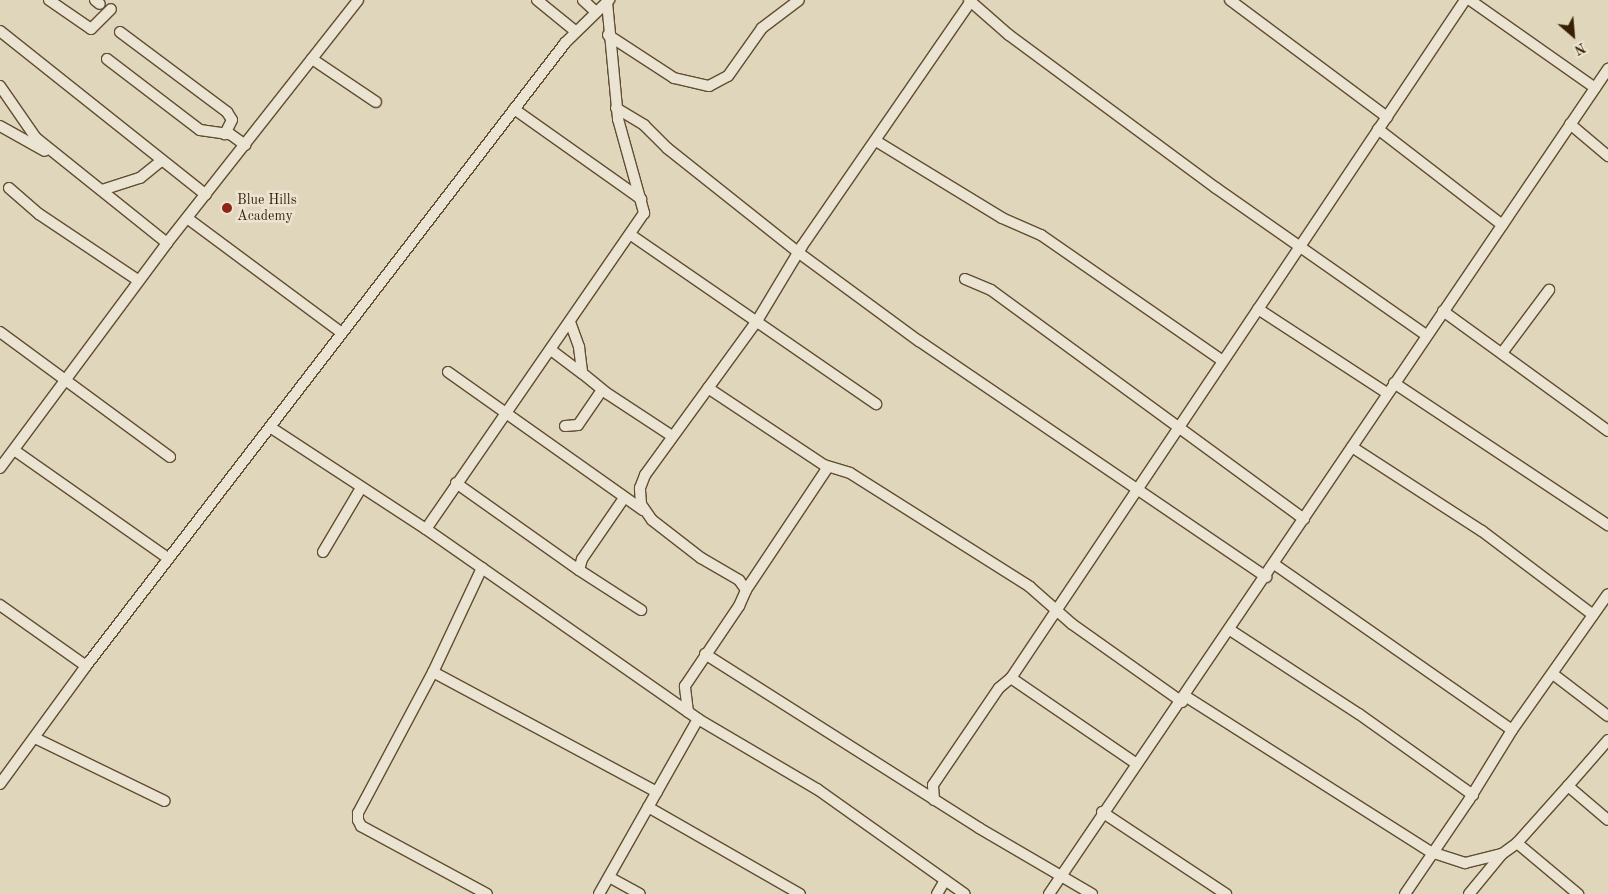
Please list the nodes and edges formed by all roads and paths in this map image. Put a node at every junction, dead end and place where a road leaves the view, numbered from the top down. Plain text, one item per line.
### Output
1 (49, 0) edge
2 (358, 0) edge
3 (537, 0) edge
4 (583, 0) edge
5 (799, 0) edge
6 (1230, 0) edge
7 (1465, 0) edge
8 (1470, 0) edge
9 (608, 1) edge
10 (970, 1) edge
11 (111, 9) dead end
12 (596, 11) junction
13 (0, 31) edge
14 (575, 31) junction
15 (120, 32) dead end
16 (608, 35) junction
17 (107, 59) dead end
18 (312, 59) junction
19 (1608, 69) edge
20 (0, 86) edge
21 (1595, 88) junction
22 (376, 102) dead end
23 (616, 108) junction
24 (514, 109) junction
25 (1387, 117) junction
26 (1570, 124) junction
27 (0, 126) edge
28 (1378, 129) junction
29 (225, 134) junction
30 (876, 141) junction
31 (245, 145) junction
32 (1608, 156) edge
33 (60, 158) junction
34 (162, 160) junction
35 (9, 188) dead end
36 (102, 190) junction
37 (206, 195) junction
38 (642, 199) junction
39 (187, 218) junction
40 (1502, 225) junction
41 (632, 234) junction
42 (167, 243) junction
43 (1299, 246) junction
44 (799, 253) junction
45 (965, 279) dead end
46 (139, 281) junction
47 (1549, 290) dead end
48 (1258, 309) junction
49 (1443, 311) junction
50 (758, 321) junction
51 (570, 322) junction
52 (0, 332) edge
53 (342, 333) junction
54 (1426, 335) junction
55 (551, 350) junction
56 (1502, 353) junction
57 (1223, 361) junction
58 (448, 372) dead end
59 (582, 373) junction
60 (66, 381) junction
61 (1394, 383) junction
62 (708, 388) junction
63 (602, 390) junction
64 (1387, 393) junction
65 (876, 404) dead end
66 (508, 412) junction
67 (565, 426) dead end
68 (270, 427) junction
69 (1178, 427) junction
70 (1608, 431) edge
71 (672, 436) junction
72 (1352, 446) junction
73 (14, 450) junction
74 (170, 457) dead end
75 (828, 467) junction
76 (0, 468) edge
77 (456, 483) junction
78 (361, 488) junction
79 (1138, 488) junction
80 (624, 498) junction
81 (644, 510) junction
82 (1304, 519) junction
83 (1608, 525) edge
84 (426, 529) junction
85 (323, 552) dead end
86 (169, 559) junction
87 (1274, 564) junction
88 (482, 568) junction
89 (579, 570) junction
90 (1266, 576) junction
91 (746, 590) junction
92 (1608, 594) edge
93 (0, 605) edge
94 (1055, 608) junction
95 (641, 610) dead end
96 (1593, 615) junction
97 (1230, 630) junction
98 (705, 654) junction
99 (86, 666) junction
100 (433, 672) junction
101 (1553, 674) junction
102 (1011, 678) junction
103 (1183, 699) junction
104 (688, 712) junction
105 (1608, 716) edge
106 (698, 719) junction
107 (1512, 730) junction
108 (34, 738) junction
109 (1608, 740) edge
110 (1135, 763) junction
111 (0, 784) edge
112 (1568, 786) junction
113 (657, 792) junction
114 (1473, 795) junction
115 (934, 800) junction
116 (165, 801) dead end
117 (648, 808) junction
118 (1102, 812) junction
119 (1608, 820) edge
120 (1517, 843) junction
121 (1431, 852) junction
122 (1502, 854) junction
123 (1062, 874) junction
124 (609, 877) junction
125 (945, 880) junction
126 (487, 894) edge
127 (599, 894) edge
128 (640, 894) edge
129 (800, 894) edge
130 (937, 894) edge
131 (965, 894) edge
132 (1049, 894) edge
133 (1092, 894) edge
134 (1226, 894) edge
135 (1405, 894) edge
136 (1469, 894) edge
137 (1578, 894) edge

1 - 11 street
2 - 18 street
3 - 14 street
4 - 12 street
5 - 16 street
6 - 25 street
7 - 25 street
8 - 21 street
9 - 12 street
9 - 16 street
10 - 30 street
10 - 43 street
12 - 14 street
13 - 34 street
14 - 24 street
15 - 29 street
16 - 23 street
17 - 29 street
18 - 22 street
18 - 31 street
19 - 21 street
20 - 33 street
21 - 26 street
23 - 38 street
23 - 44 street
24 - 38 street
24 - 53 street
25 - 28 street
26 - 32 street
26 - 40 street
27 - 33 street
28 - 40 street
28 - 43 street
29 - 31 street
30 - 44 street
30 - 57 street
31 - 37 street
33 - 36 street
34 - 36 street
34 - 37 street
35 - 46 street
36 - 42 street
37 - 39 street
38 - 41 street
39 - 42 street
39 - 53 street
40 - 49 street
41 - 50 street
41 - 51 street
42 - 46 street
43 - 48 street
43 - 54 street
44 - 50 street
44 - 79 street
45 - 69 street
46 - 60 street
47 - 56 street
48 - 57 street
48 - 64 street
49 - 54 street
49 - 56 street
50 - 62 street
50 - 65 street
51 - 55 street
51 - 59 street
52 - 60 street
53 - 68 street
54 - 61 street
55 - 59 street
55 - 66 street
56 - 70 street
57 - 69 street
58 - 66 street
59 - 63 street
60 - 73 street
60 - 74 street
61 - 64 street
61 - 83 street
62 - 71 street
62 - 75 street
63 - 67 street
63 - 71 street
64 - 72 street
66 - 77 street
66 - 80 street
68 - 78 street
68 - 86 street
69 - 79 street
69 - 82 street
71 - 81 street
72 - 82 street
72 - 96 street
73 - 76 street
73 - 86 street
75 - 91 street
75 - 94 street
77 - 84 street
77 - 89 street
78 - 84 street
78 - 85 street
79 - 90 street
79 - 94 street
80 - 81 street
80 - 89 street
81 - 91 street
82 - 87 street
84 - 88 street
86 - 99 street
87 - 90 street
87 - 107 street
88 - 100 street
88 - 104 street
89 - 95 street
90 - 97 street
91 - 98 street
92 - 96 street
93 - 99 street
94 - 102 street
94 - 103 street
96 - 101 street
97 - 103 street
97 - 114 street
98 - 104 street
98 - 115 street
99 - 108 street
100 - 113 street
100 - 126 street
101 - 105 street
101 - 107 street
102 - 110 street
102 - 115 street
103 - 110 street
103 - 121 street
104 - 106 street
106 - 113 street
106 - 125 street
107 - 114 street
108 - 111 street
108 - 116 street
109 - 112 street
110 - 118 street
112 - 119 street
112 - 120 street
113 - 117 street
114 - 121 street
115 - 123 street
117 - 124 street
117 - 129 street
118 - 123 street
118 - 134 street
120 - 122 street
120 - 137 street
121 - 122 street
121 - 135 street
122 - 136 street
123 - 132 street
123 - 133 street
124 - 127 street
124 - 128 street
125 - 130 street
125 - 131 street

